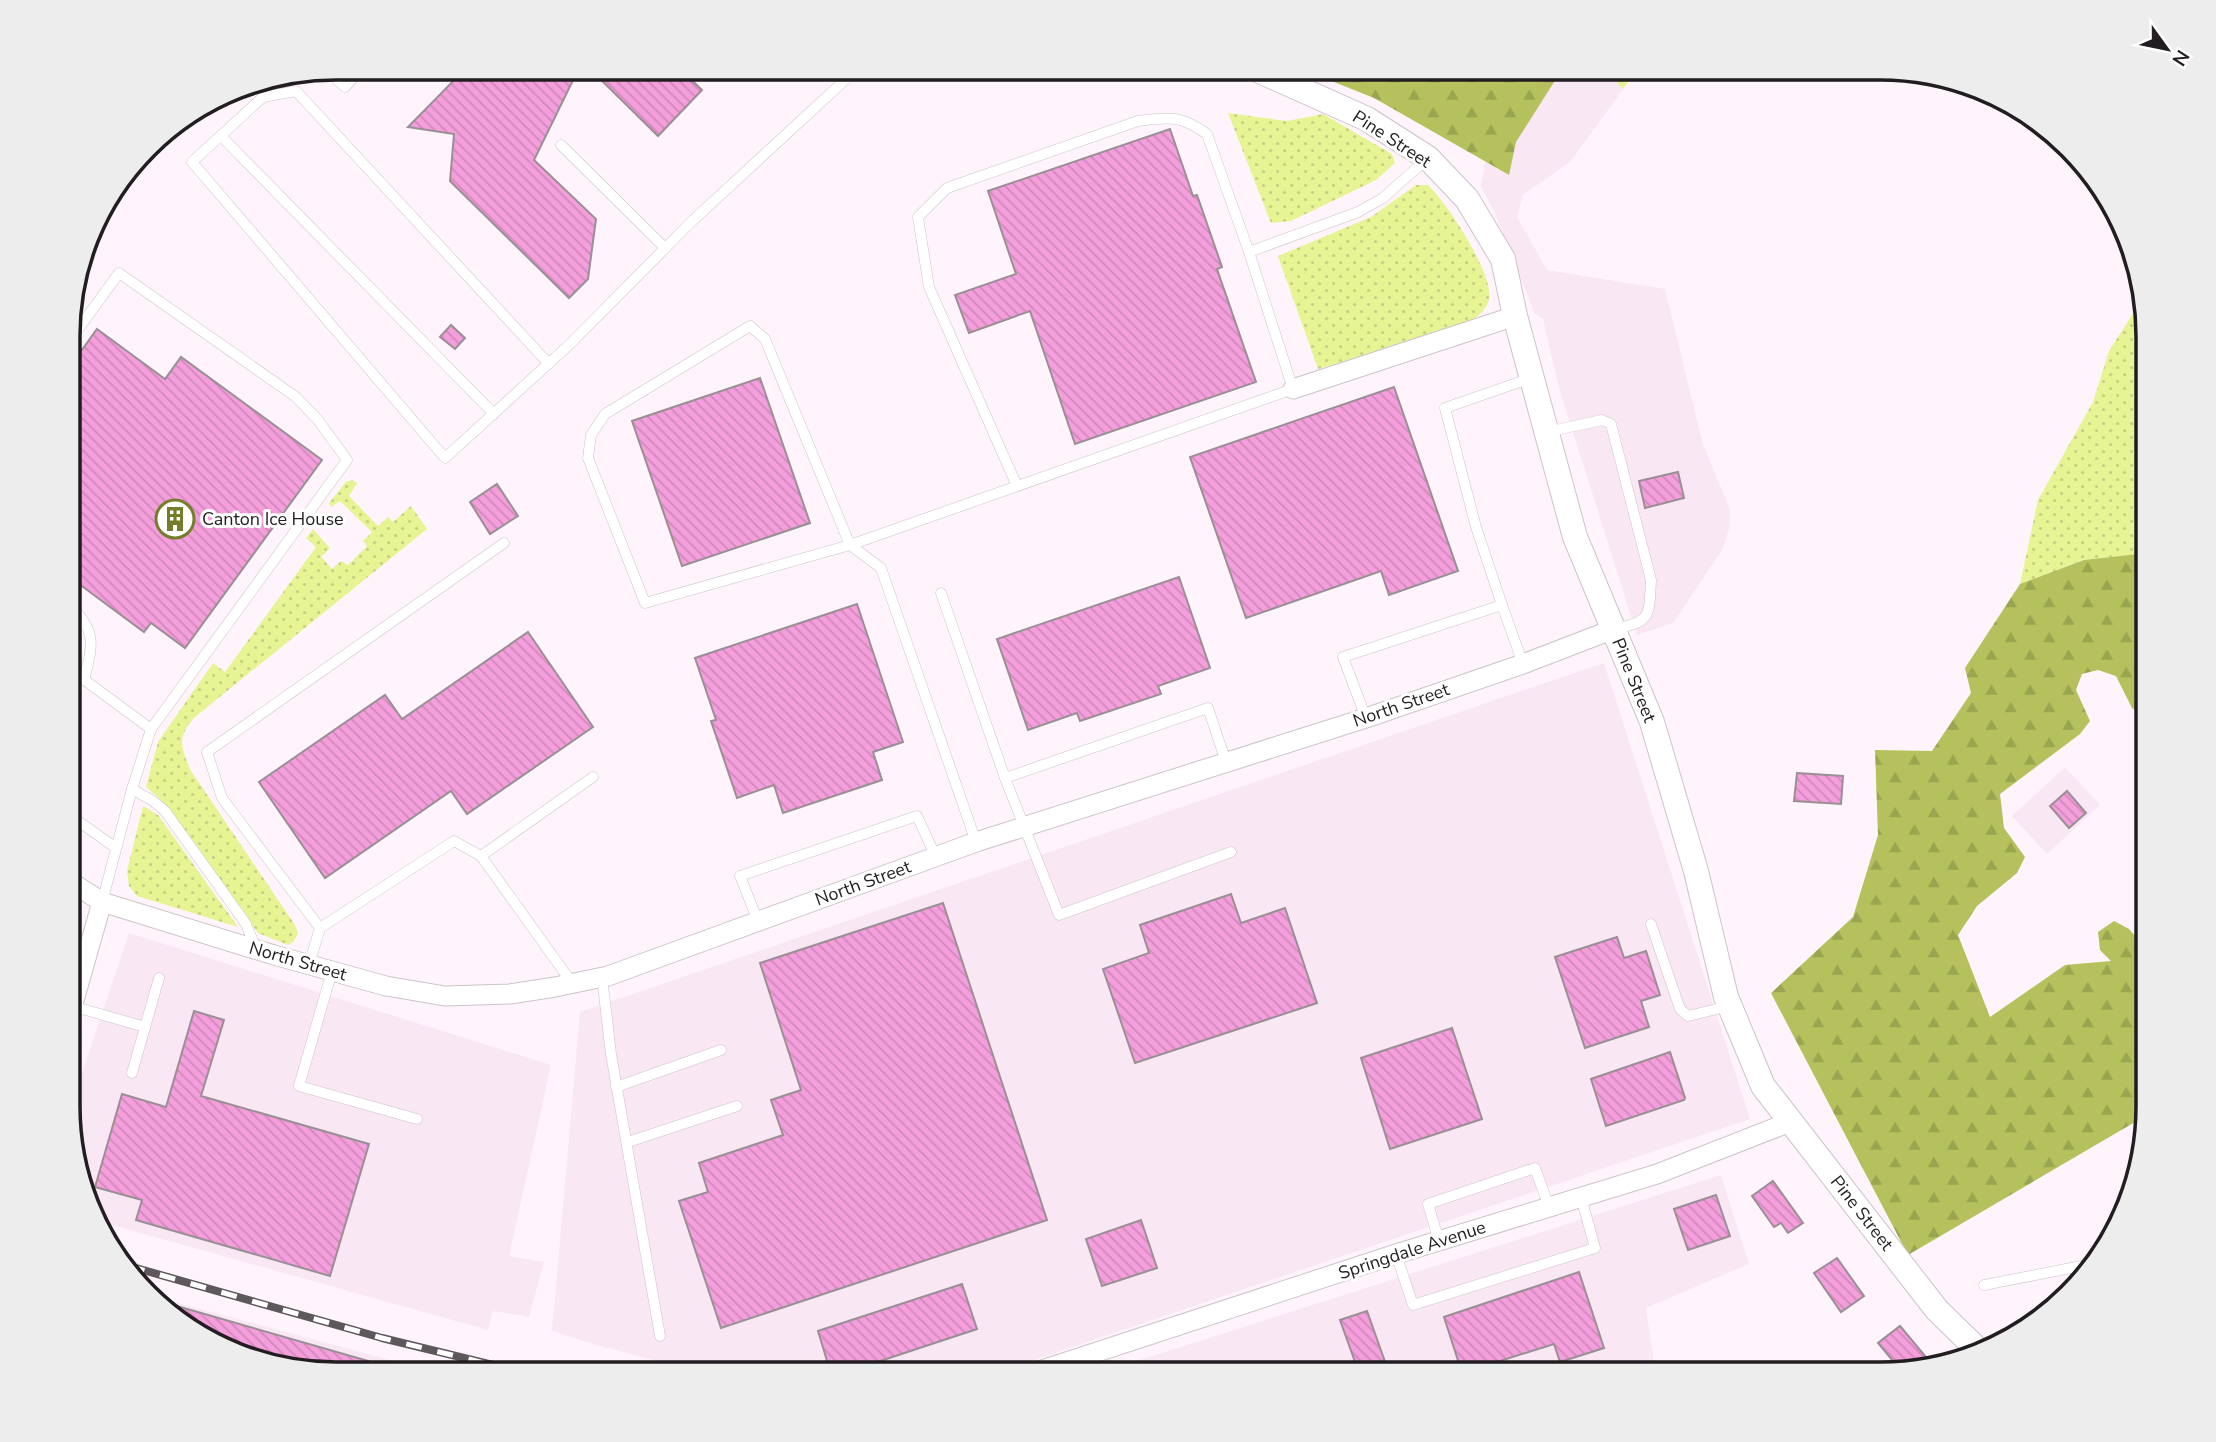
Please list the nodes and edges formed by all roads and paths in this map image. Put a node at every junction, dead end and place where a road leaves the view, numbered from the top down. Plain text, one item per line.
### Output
1 (337, 80) edge
2 (351, 80) edge
3 (845, 80) edge
4 (1279, 80) edge
5 (221, 136) junction
6 (561, 145) dead end
7 (1428, 158) junction
8 (665, 248) junction
9 (1249, 252) junction
10 (1515, 316) junction
11 (81, 326) edge
12 (549, 364) junction
13 (1532, 377) junction
14 (1293, 389) junction
15 (494, 414) junction
16 (1547, 432) junction
17 (1017, 486) junction
18 (504, 543) dead end
19 (850, 545) junction
20 (941, 593) dead end
21 (1502, 605) junction
22 (80, 618) edge
23 (1614, 629) junction
24 (1522, 664) junction
25 (80, 677) edge
26 (84, 680) junction
27 (1366, 718) junction
28 (151, 729) junction
29 (1226, 762) junction
30 (593, 777) dead end
31 (1005, 778) junction
32 (132, 789) junction
33 (80, 822) edge
34 (1023, 827) junction
35 (976, 842) junction
36 (116, 848) junction
37 (1231, 852) dead end
38 (481, 856) junction
39 (936, 857) junction
40 (80, 888) edge
41 (102, 902) junction
42 (758, 921) junction
43 (1651, 924) dead end
44 (320, 928) junction
45 (256, 950) junction
46 (309, 965) junction
47 (332, 971) junction
48 (80, 977) edge
49 (603, 977) junction
50 (159, 978) dead end
51 (572, 984) junction
52 (1729, 1006) junction
53 (80, 1010) edge
54 (145, 1027) junction
55 (721, 1050) dead end
56 (132, 1073) dead end
57 (616, 1087) junction
58 (737, 1106) dead end
59 (417, 1119) dead end
60 (1790, 1122) junction
61 (628, 1142) junction
62 (1581, 1197) junction
63 (1549, 1207) junction
64 (1439, 1241) junction
65 (1396, 1254) junction
66 (2078, 1267) edge
67 (1984, 1284) dead end
68 (660, 1336) dead end
69 (1972, 1344) edge
70 (1069, 1362) edge

1 - 2 lane
3 - 8 lane
4 - 7 street, Pine Street
5 - 12 lane
5 - 15 lane
5 - 15 lane
6 - 8 lane
7 - 9 lane
7 - 10 street, Pine Street
8 - 12 lane
9 - 14 lane
9 - 17 lane
10 - 13 street, Pine Street
10 - 14 street
11 - 28 lane
12 - 15 lane
13 - 16 street, Pine Street
13 - 21 lane
14 - 17 lane
16 - 23 street, Pine Street
16 - 23 lane
17 - 19 lane
18 - 44 lane
19 - 19 lane
19 - 35 lane
20 - 31 lane
21 - 24 lane
21 - 27 lane
22 - 26 lane
23 - 24 street, North Street
23 - 52 street, Pine Street
24 - 27 street, North Street
25 - 26 lane
26 - 28 lane
27 - 29 street, North Street
28 - 32 lane
29 - 31 lane
29 - 34 street, North Street
30 - 38 lane
31 - 34 lane
32 - 36 lane
32 - 45 lane
33 - 36 lane
34 - 35 street, North Street
34 - 37 lane
35 - 39 street, North Street
36 - 41 lane
38 - 44 lane
38 - 51 lane
39 - 42 street, North Street
39 - 42 lane
40 - 41 street, North Street
41 - 45 street, North Street
41 - 48 street
42 - 49 street, North Street
43 - 52 lane
44 - 46 lane
45 - 46 street, North Street
46 - 47 street, North Street
47 - 51 street, North Street
47 - 59 lane
49 - 51 street, North Street
49 - 57 lane
50 - 54 lane
52 - 60 street, Pine Street
53 - 54 lane
54 - 56 lane
55 - 57 lane
57 - 61 lane
58 - 61 lane
60 - 62 street, Springdale Avenue
60 - 69 street, Pine Street
61 - 68 lane
62 - 63 street, Springdale Avenue
62 - 65 lane
63 - 64 street, Springdale Avenue
63 - 64 lane
64 - 65 street, Springdale Avenue
65 - 70 street, Springdale Avenue
66 - 67 lane

